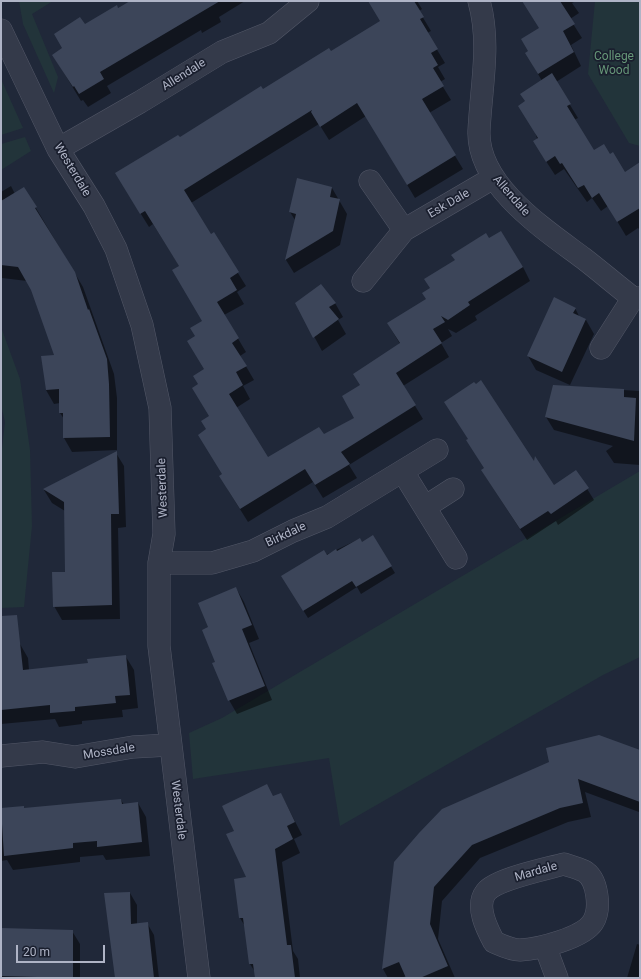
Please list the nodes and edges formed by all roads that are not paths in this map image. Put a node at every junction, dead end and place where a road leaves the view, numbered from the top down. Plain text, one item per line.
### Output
1 (308, 1) edge
2 (479, 1) edge
3 (1, 30) edge
4 (58, 149) junction
5 (493, 178) junction
6 (370, 181) dead end
7 (404, 230) junction
8 (363, 281) dead end
9 (636, 298) edge
10 (601, 348) dead end
11 (437, 450) dead end
12 (403, 472) junction
13 (453, 489) dead end
14 (426, 507) junction
15 (456, 558) dead end
16 (159, 563) junction
17 (169, 745) junction
18 (1, 756) edge
19 (545, 946) junction
20 (199, 978) edge
21 (557, 978) edge

1 - 4 street, Allendale
2 - 5 street, Allendale
3 - 4 street, Westerdale
4 - 16 street, Westerdale
5 - 7 street, Esk Dale
5 - 9 street, Allendale
6 - 7 street
7 - 8 street, Esk Dale
9 - 10 street, Allendale
11 - 12 street, Birkdale
12 - 14 street
12 - 16 street, Birkdale
13 - 14 street
14 - 15 street
16 - 17 street, Westerdale
17 - 18 street, Mossdale
17 - 20 street, Westerdale
19 - 19 street, Mardale
19 - 21 street

